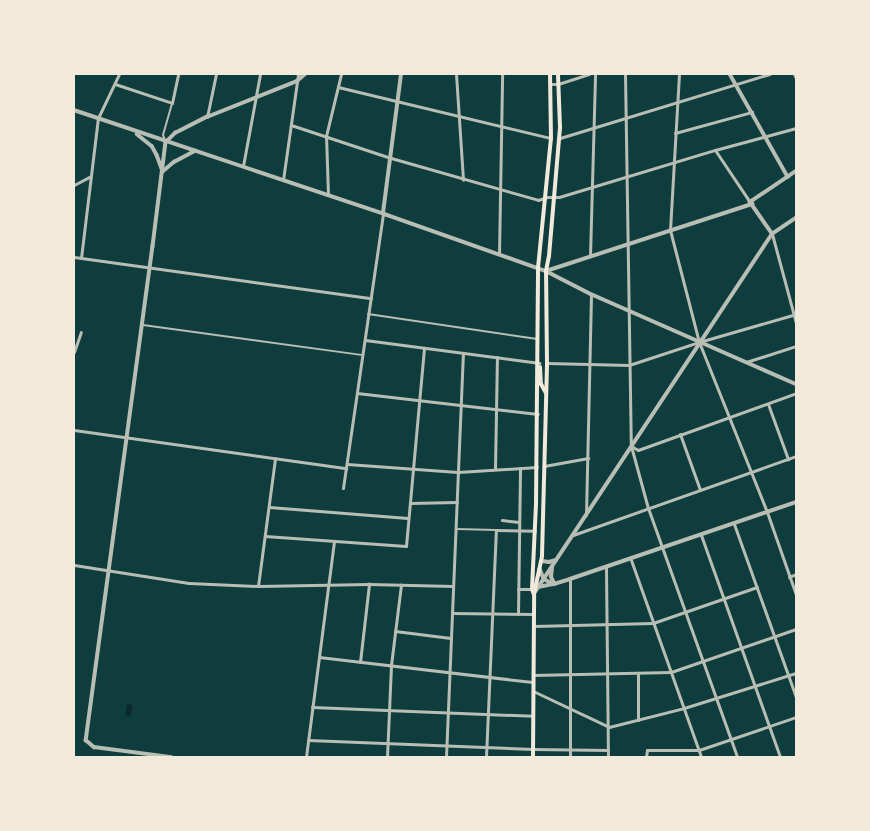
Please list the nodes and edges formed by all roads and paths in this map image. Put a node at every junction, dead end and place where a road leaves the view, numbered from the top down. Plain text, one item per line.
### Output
1 (119, 74) edge
2 (178, 74) edge
3 (216, 74) edge
4 (259, 74) edge
5 (298, 74) edge
6 (305, 74) edge
7 (341, 74) edge
8 (401, 74) edge
9 (456, 74) edge
10 (502, 74) edge
11 (550, 74) edge
12 (558, 74) edge
13 (590, 74) edge
14 (595, 74) edge
15 (625, 74) edge
16 (679, 74) edge
17 (730, 74) edge
18 (769, 74) edge
19 (794, 74) edge
20 (796, 78) edge
21 (297, 82) junction
22 (115, 84) junction
23 (551, 84) junction
24 (558, 84) junction
25 (735, 84) junction
26 (338, 87) junction
27 (256, 98) junction
28 (397, 101) junction
29 (172, 103) junction
30 (677, 104) junction
31 (74, 110) edge
32 (752, 112) junction
33 (207, 117) junction
34 (459, 117) junction
35 (626, 117) junction
36 (98, 118) junction
37 (292, 124) junction
38 (501, 127) junction
39 (594, 127) junction
40 (796, 128) edge
41 (133, 131) junction
42 (675, 133) junction
43 (326, 136) junction
44 (765, 136) junction
45 (551, 138) junction
46 (560, 138) junction
47 (166, 142) junction
48 (715, 150) junction
49 (195, 151) junction
50 (391, 158) junction
51 (674, 163) junction
52 (243, 166) junction
53 (796, 171) edge
54 (162, 172) junction
55 (91, 176) junction
56 (628, 176) junction
57 (788, 177) junction
58 (283, 180) junction
59 (463, 180) junction
60 (74, 185) edge
61 (592, 187) junction
62 (501, 188) junction
63 (328, 195) junction
64 (547, 197) junction
65 (554, 197) junction
66 (751, 203) junction
67 (383, 213) junction
68 (796, 218) edge
69 (670, 230) junction
70 (772, 234) junction
71 (628, 243) junction
72 (499, 254) junction
73 (590, 256) junction
74 (74, 257) edge
75 (81, 258) junction
76 (150, 268) junction
77 (538, 268) junction
78 (546, 271) junction
79 (591, 294) junction
80 (370, 298) junction
81 (630, 310) junction
82 (368, 314) junction
83 (795, 314) edge
84 (796, 323) edge
85 (143, 325) junction
86 (81, 332) dead end
87 (538, 339) junction
88 (365, 340) junction
89 (699, 342) junction
90 (796, 346) edge
91 (424, 348) junction
92 (74, 352) edge
93 (463, 353) junction
94 (363, 355) junction
95 (497, 357) junction
96 (746, 362) junction
97 (538, 363) junction
98 (546, 363) junction
99 (590, 364) junction
100 (629, 366) junction
101 (796, 384) edge
102 (357, 393) junction
103 (546, 393) junction
104 (796, 394) edge
105 (419, 400) junction
106 (768, 404) junction
107 (461, 405) junction
108 (496, 410) junction
109 (538, 414) junction
110 (728, 418) junction
111 (74, 430) edge
112 (680, 434) junction
113 (127, 438) junction
114 (631, 446) junction
115 (796, 456) edge
116 (275, 458) junction
117 (588, 458) junction
118 (788, 459) junction
119 (347, 464) junction
120 (544, 466) junction
121 (537, 467) junction
122 (346, 468) junction
123 (413, 468) junction
124 (520, 468) junction
125 (495, 469) junction
126 (458, 472) junction
127 (751, 472) junction
128 (343, 488) dead end
129 (700, 490) junction
130 (457, 502) junction
131 (796, 502) edge
132 (410, 503) junction
133 (269, 507) junction
134 (648, 508) junction
135 (767, 512) junction
136 (586, 515) junction
137 (408, 518) junction
138 (502, 520) dead end
139 (519, 522) junction
140 (734, 524) junction
141 (456, 529) junction
142 (496, 530) junction
143 (519, 531) junction
144 (536, 531) junction
145 (573, 535) junction
146 (701, 535) junction
147 (265, 536) junction
148 (334, 541) junction
149 (663, 549) junction
150 (535, 550) junction
151 (541, 558) junction
152 (556, 560) junction
153 (631, 560) junction
154 (74, 565) edge
155 (553, 565) junction
156 (606, 568) junction
157 (540, 569) junction
158 (109, 571) junction
159 (796, 574) edge
160 (789, 577) junction
161 (544, 579) junction
162 (570, 580) junction
163 (369, 584) junction
164 (554, 584) junction
165 (328, 585) junction
166 (401, 585) junction
167 (258, 586) junction
168 (453, 586) junction
169 (757, 587) junction
170 (536, 588) junction
171 (518, 589) junction
172 (796, 595) edge
173 (724, 598) junction
174 (685, 612) junction
175 (452, 613) junction
176 (492, 614) junction
177 (518, 614) junction
178 (534, 614) junction
179 (653, 623) junction
180 (607, 624) junction
181 (570, 625) junction
182 (534, 626) junction
183 (796, 629) edge
184 (395, 631) junction
185 (774, 636) junction
186 (451, 638) junction
187 (741, 648) junction
188 (319, 657) junction
189 (703, 661) junction
190 (360, 662) junction
191 (391, 665) junction
192 (450, 672) junction
193 (671, 672) junction
194 (796, 673) edge
195 (533, 674) junction
196 (570, 674) junction
197 (608, 674) junction
198 (638, 674) junction
199 (489, 676) junction
200 (788, 676) junction
201 (533, 682) junction
202 (755, 686) junction
203 (533, 691) junction
204 (796, 697) edge
205 (716, 698) junction
206 (312, 707) junction
207 (570, 708) junction
208 (684, 708) junction
209 (389, 710) junction
210 (448, 712) junction
211 (488, 714) junction
212 (533, 716) junction
213 (796, 717) edge
214 (638, 720) junction
215 (769, 726) junction
216 (609, 727) junction
217 (731, 739) junction
218 (308, 740) junction
219 (388, 743) junction
220 (447, 745) junction
221 (487, 747) junction
222 (533, 749) junction
223 (570, 750) junction
224 (608, 750) junction
225 (698, 750) junction
226 (171, 757) edge
227 (306, 757) edge
228 (388, 757) edge
229 (446, 757) edge
230 (486, 757) edge
231 (533, 757) edge
232 (570, 757) edge
233 (608, 757) edge
234 (646, 757) edge
235 (701, 757) edge
236 (737, 757) edge
237 (780, 757) edge

1 - 22 street
2 - 29 street
3 - 33 street
4 - 27 street
5 - 21 street
6 - 21 street
7 - 26 street
8 - 28 street
9 - 34 street
10 - 38 street
11 - 23 main road
12 - 24 main road
13 - 24 street
14 - 39 street
15 - 35 street
16 - 30 street
17 - 25 street
18 - 25 street
19 - 20 street
21 - 27 street
21 - 37 street
22 - 29 street
22 - 36 street
23 - 24 street
23 - 45 main road
24 - 46 main road
25 - 30 street
25 - 32 street
26 - 28 street
26 - 43 street
27 - 33 street
27 - 52 street
28 - 34 street
28 - 50 street
29 - 47 street
30 - 35 street
30 - 42 street
31 - 36 street
32 - 42 street
32 - 44 street
33 - 47 street
34 - 38 street
34 - 59 street
35 - 39 street
35 - 56 street
36 - 41 street
36 - 55 street
37 - 43 street
37 - 58 street
38 - 45 street
38 - 62 street
39 - 46 street
39 - 61 street
40 - 44 street
41 - 47 street
41 - 54 street
42 - 51 street
43 - 50 street
43 - 63 street
44 - 48 street
44 - 57 street
45 - 64 main road
46 - 65 main road
47 - 49 street
47 - 54 street
48 - 51 street
48 - 66 street
49 - 52 street
49 - 54 street
50 - 59 street
50 - 67 street
51 - 56 street
51 - 69 street
52 - 58 street
53 - 57 street
54 - 76 street
55 - 60 street
55 - 75 street
56 - 61 street
56 - 71 street
57 - 66 street
58 - 63 street
59 - 62 street
61 - 65 street
61 - 73 street
62 - 64 street
62 - 72 street
63 - 67 street
64 - 65 street
64 - 77 main road
65 - 78 main road
66 - 69 street
66 - 70 street
67 - 72 street
67 - 80 street
68 - 70 street
69 - 71 street
69 - 89 street
70 - 83 street
70 - 89 street
71 - 73 street
71 - 81 street
72 - 77 street
73 - 78 street
74 - 75 street
75 - 76 street
76 - 80 street
76 - 85 street
77 - 78 street
77 - 87 main road
78 - 79 street
78 - 98 main road
79 - 81 street
79 - 99 street
80 - 82 street
81 - 89 street
81 - 100 street
82 - 87 street
82 - 88 street
83 - 84 street
83 - 89 street
85 - 94 street
85 - 113 street
86 - 92 street
87 - 97 main road
88 - 91 street
88 - 94 street
89 - 96 street
89 - 100 street
89 - 110 street
89 - 114 street
90 - 96 street
91 - 93 street
91 - 105 street
93 - 95 street
93 - 107 street
94 - 102 street
95 - 97 street
95 - 108 street
96 - 101 street
97 - 103 main road
97 - 109 main road
98 - 99 street
98 - 103 main road
99 - 100 street
99 - 117 street
100 - 114 street
102 - 105 street
102 - 119 street
103 - 120 main road
104 - 106 street
105 - 107 street
105 - 123 street
106 - 110 street
106 - 118 street
107 - 108 street
107 - 126 street
108 - 109 street
108 - 125 street
109 - 121 main road
110 - 112 street
110 - 127 street
111 - 113 street
112 - 114 street
112 - 129 street
113 - 116 street
113 - 158 street
114 - 134 street
114 - 136 street
115 - 118 street
116 - 122 street
116 - 133 street
117 - 120 street
117 - 136 street
118 - 127 street
119 - 122 street
119 - 123 street
120 - 151 main road
121 - 124 street
121 - 144 main road
122 - 128 street
123 - 126 street
123 - 132 street
124 - 125 street
124 - 139 street
125 - 126 street
126 - 130 street
127 - 129 street
127 - 135 street
129 - 134 street
130 - 132 street
130 - 141 street
131 - 135 street
132 - 137 street
133 - 137 street
133 - 147 street
134 - 145 street
134 - 149 street
135 - 140 street
135 - 160 street
136 - 145 street
137 - 148 street
138 - 139 street
139 - 143 street
140 - 146 street
140 - 169 street
141 - 142 street
141 - 168 street
142 - 143 street
142 - 176 street
143 - 144 street
143 - 171 street
144 - 150 main road
145 - 152 street
146 - 149 street
146 - 173 street
147 - 148 street
147 - 167 street
148 - 165 street
149 - 153 street
149 - 174 street
150 - 151 main road
150 - 170 main road
151 - 152 street
151 - 157 main road
152 - 155 street
153 - 156 street
153 - 179 street
154 - 158 street
155 - 161 street
155 - 164 street
156 - 162 street
156 - 180 street
157 - 161 street
157 - 170 main road
158 - 167 street
158 - 226 street
159 - 160 street
160 - 172 street
161 - 164 street
161 - 170 street
162 - 164 street
162 - 181 street
163 - 165 street
163 - 166 street
163 - 190 street
164 - 170 street
165 - 167 street
165 - 188 street
166 - 168 street
166 - 184 street
168 - 175 street
169 - 173 street
169 - 185 street
170 - 171 street
170 - 178 main road
171 - 177 street
173 - 174 street
173 - 187 street
174 - 179 street
174 - 189 street
175 - 176 street
175 - 186 street
176 - 177 street
176 - 199 street
177 - 178 street
178 - 182 main road
179 - 180 street
179 - 193 street
180 - 181 street
180 - 197 street
181 - 182 street
181 - 196 street
182 - 195 main road
183 - 185 street
184 - 186 street
184 - 191 street
185 - 187 street
185 - 200 street
186 - 192 street
187 - 189 street
187 - 202 street
188 - 190 street
188 - 206 street
189 - 193 street
189 - 205 street
190 - 191 street
191 - 192 street
191 - 209 street
192 - 199 street
192 - 210 street
193 - 198 street
193 - 208 street
194 - 200 street
195 - 196 street
195 - 201 main road
196 - 197 street
196 - 207 street
197 - 198 street
197 - 216 street
198 - 214 street
199 - 201 street
199 - 211 street
200 - 202 street
200 - 204 street
201 - 203 main road
202 - 205 street
202 - 215 street
203 - 207 street
203 - 212 main road
205 - 208 street
205 - 217 street
206 - 209 street
206 - 218 street
207 - 216 street
207 - 223 street
208 - 214 street
208 - 225 street
209 - 210 street
209 - 219 street
210 - 211 street
210 - 220 street
211 - 212 street
211 - 221 street
212 - 222 main road
213 - 215 street
214 - 216 street
215 - 217 street
215 - 237 street
216 - 224 street
217 - 225 street
217 - 236 street
218 - 219 street
218 - 227 street
219 - 220 street
219 - 228 street
220 - 221 street
220 - 229 street
221 - 222 street
221 - 230 street
222 - 223 street
222 - 231 main road
223 - 224 street
223 - 232 street
224 - 233 street
225 - 234 street
225 - 235 street

